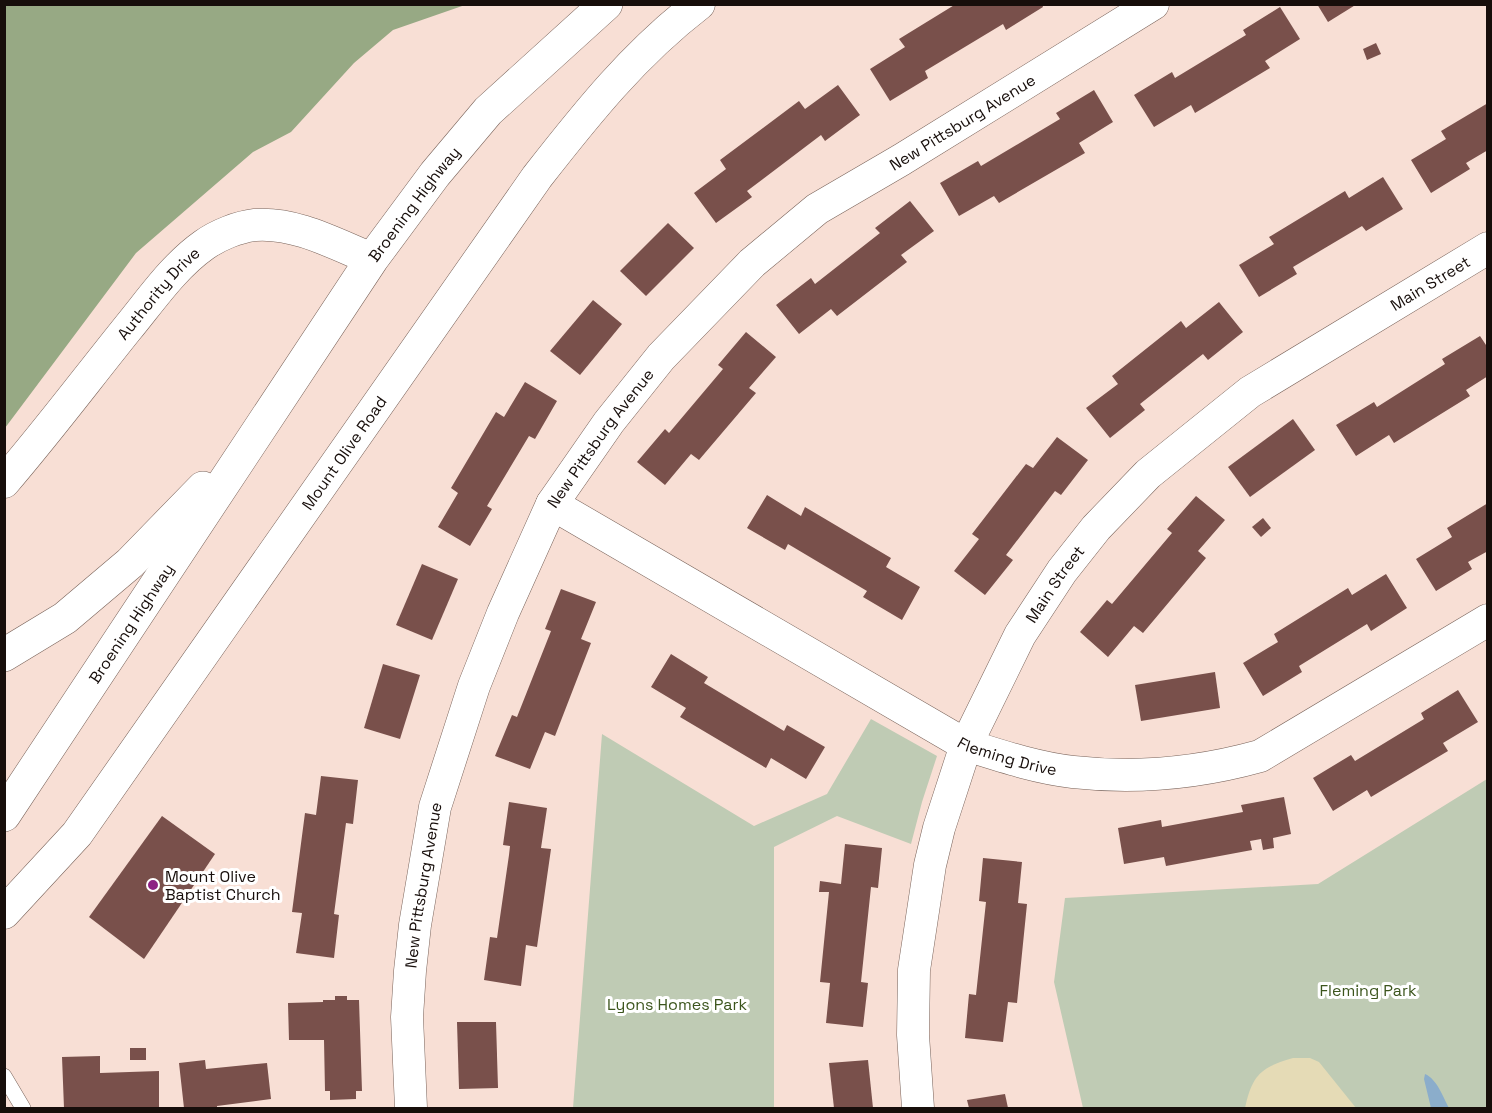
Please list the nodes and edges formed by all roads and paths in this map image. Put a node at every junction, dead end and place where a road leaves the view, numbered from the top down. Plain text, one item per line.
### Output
1 (606, 4) edge
2 (699, 4) edge
3 (1153, 4) edge
4 (1488, 248) edge
5 (372, 259) junction
6 (256, 433) junction
7 (4, 482) edge
8 (552, 504) junction
9 (1488, 620) edge
10 (4, 655) edge
11 (966, 745) junction
12 (4, 815) edge
13 (4, 913) edge
14 (4, 1076) edge
15 (23, 1108) edge
16 (411, 1108) edge
17 (918, 1108) edge

1 - 5 main road, Broening Highway
2 - 13 street, Mount Olive Road
3 - 8 street, New Pittsburg Avenue
4 - 11 street, Main Street
5 - 6 main road, Broening Highway
5 - 7 street, Authority Drive
6 - 10 main road, Broening Highway
6 - 12 main road, Broening Highway
8 - 11 street, Fleming Drive
8 - 16 street, New Pittsburg Avenue
9 - 11 street, Fleming Drive
11 - 17 street, Main Street
14 - 15 lane

